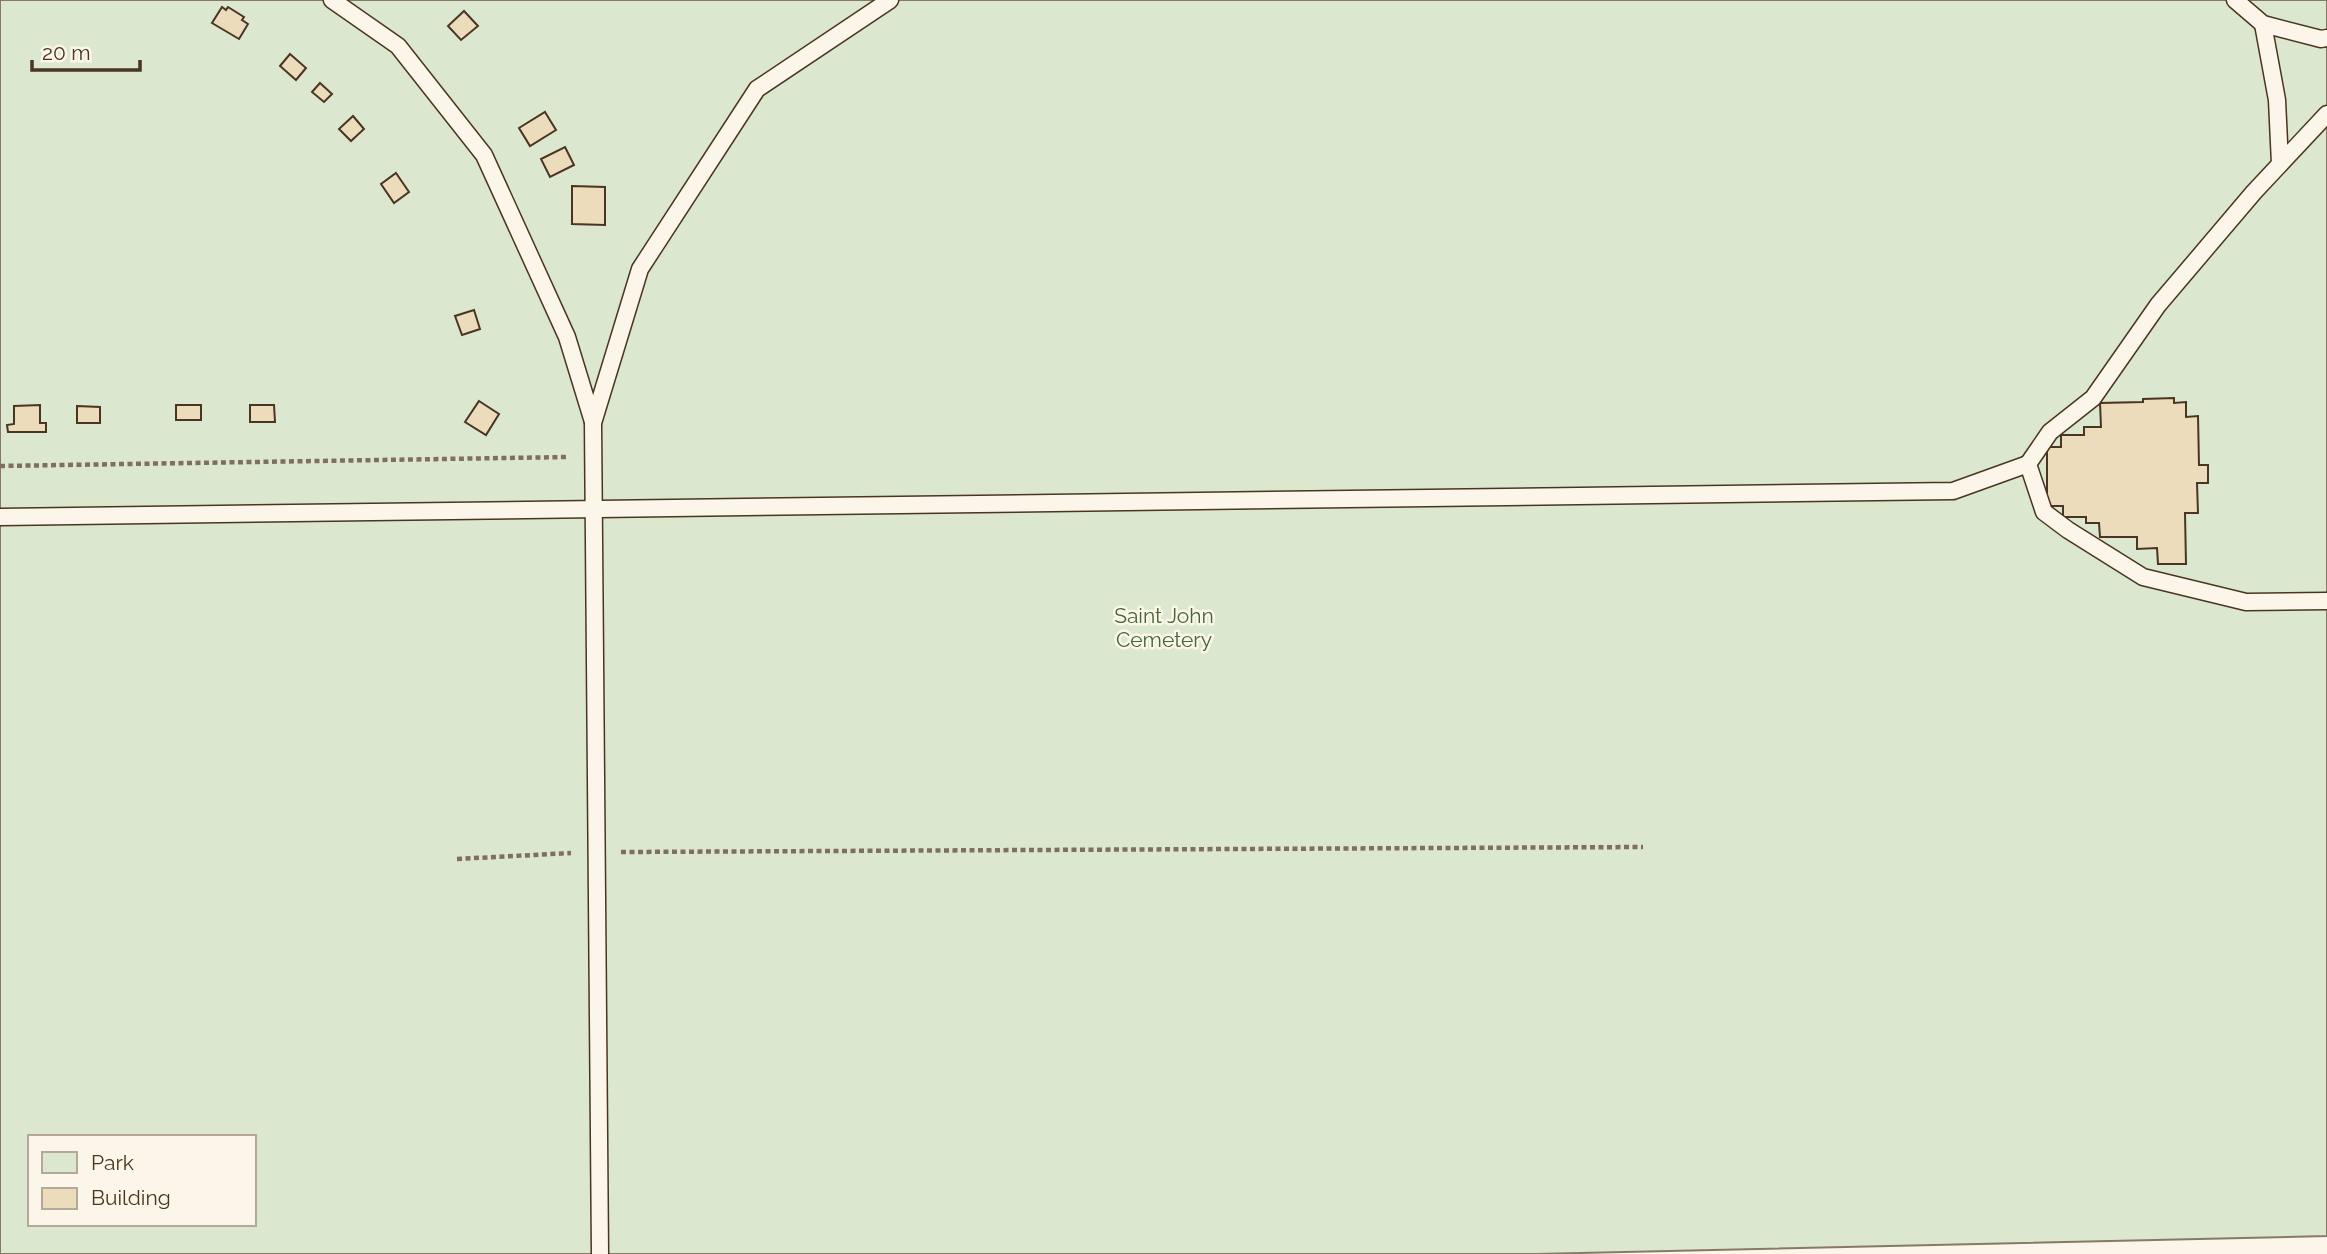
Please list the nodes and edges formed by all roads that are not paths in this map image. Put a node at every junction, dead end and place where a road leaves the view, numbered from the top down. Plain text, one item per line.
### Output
1 (332, 0) edge
2 (890, 0) edge
3 (2235, 0) edge
4 (2263, 23) junction
5 (2327, 38) edge
6 (2327, 114) edge
7 (2280, 164) junction
8 (593, 423) junction
9 (2028, 464) junction
10 (594, 510) junction
11 (0, 517) edge
12 (2327, 601) edge
13 (600, 1254) edge

1 - 8 lane
2 - 8 lane
3 - 4 lane
4 - 5 lane
4 - 7 lane
6 - 7 lane
7 - 9 lane
8 - 10 lane
9 - 10 lane
9 - 12 lane
10 - 11 lane
10 - 13 lane

